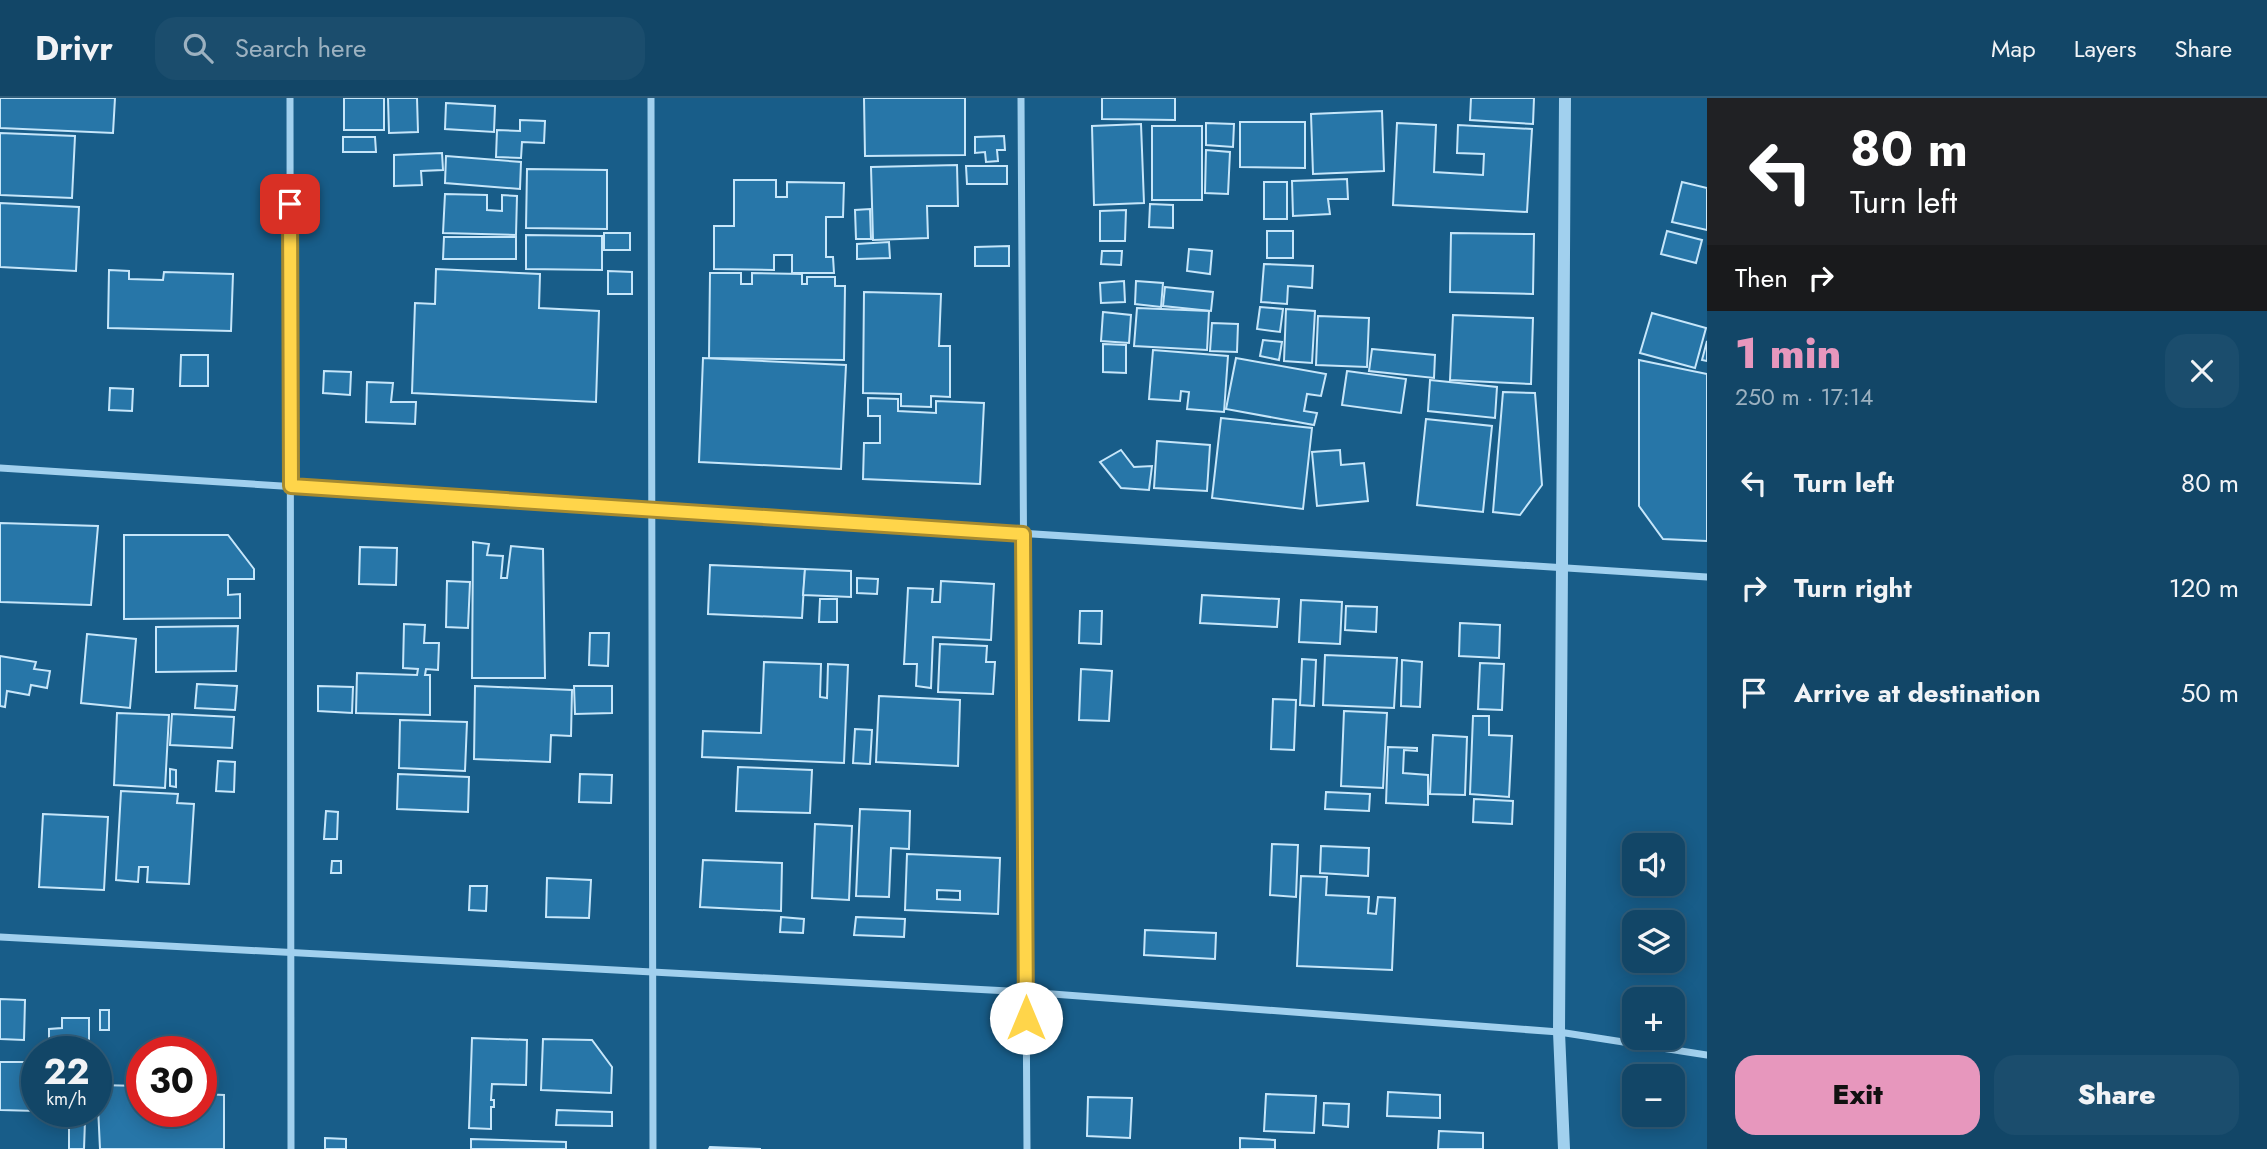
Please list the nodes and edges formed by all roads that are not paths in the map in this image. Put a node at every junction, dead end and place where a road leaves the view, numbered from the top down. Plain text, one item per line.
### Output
1 (290, 98) edge
2 (651, 98) edge
3 (1021, 98) edge
4 (1565, 98) edge
5 (0, 468) edge
6 (291, 486) junction
7 (651, 510) junction
8 (1023, 534) junction
9 (1564, 568) junction
10 (1707, 577) edge
11 (0, 937) edge
12 (291, 953) junction
13 (653, 974) junction
14 (1026, 992) junction
15 (1559, 1032) junction
16 (1707, 1055) edge
17 (291, 1149) edge
18 (653, 1149) edge
19 (1027, 1149) edge
20 (1563, 1149) edge

1 - 6 street
2 - 7 street
3 - 8 street
4 - 9 street
5 - 6 street
6 - 7 street
6 - 12 street
7 - 8 street
7 - 13 street
8 - 9 street
8 - 14 street
9 - 10 street
9 - 15 street
11 - 12 street
12 - 13 street
12 - 17 street
13 - 14 street
13 - 18 street
14 - 15 street
14 - 19 street
15 - 16 street
15 - 20 street

